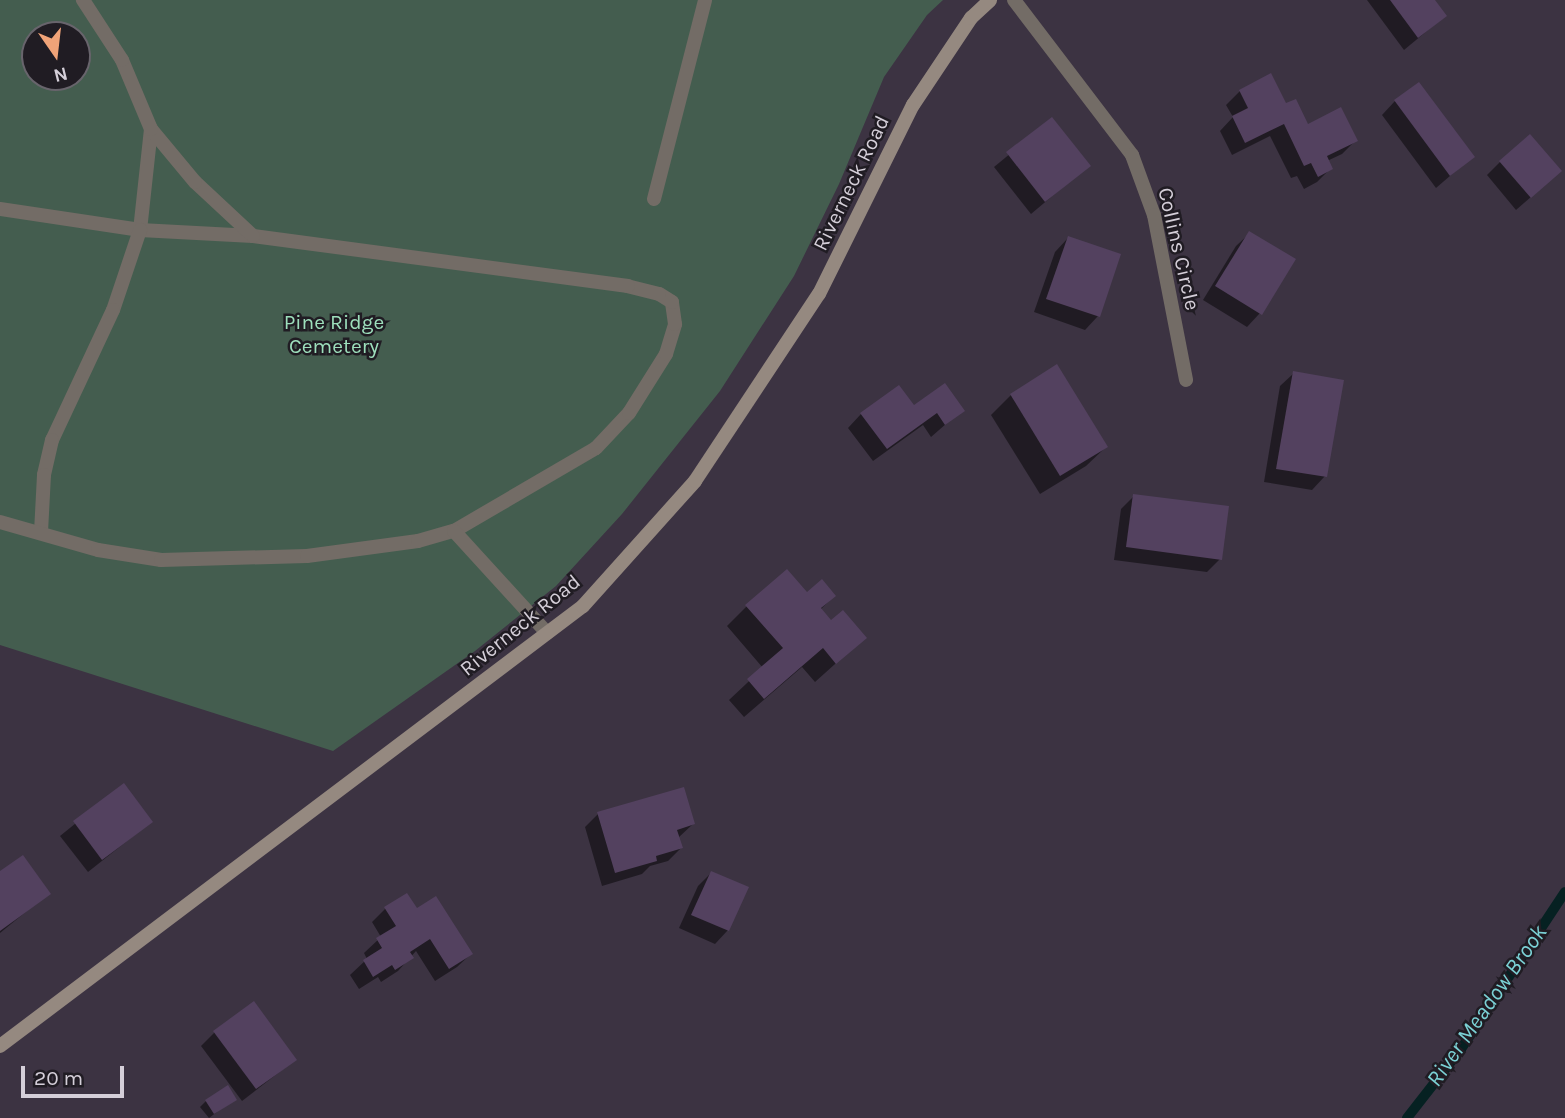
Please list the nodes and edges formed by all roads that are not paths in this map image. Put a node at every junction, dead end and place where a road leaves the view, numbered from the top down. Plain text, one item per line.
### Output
1 (83, 0) edge
2 (705, 0) edge
3 (990, 0) edge
4 (1014, 0) edge
5 (151, 129) junction
6 (654, 200) dead end
7 (0, 209) edge
8 (140, 230) junction
9 (253, 236) junction
10 (1186, 380) dead end
11 (0, 522) edge
12 (41, 531) junction
13 (454, 531) junction
14 (547, 634) junction
15 (0, 1046) edge

1 - 5 street
2 - 6 street
3 - 14 main road, Riverneck Road
4 - 10 street, Collins Circle
5 - 8 street
5 - 9 street
7 - 8 street
8 - 9 street
8 - 12 street
9 - 13 street
11 - 12 street
12 - 13 street
13 - 14 street
14 - 15 main road, Riverneck Road

